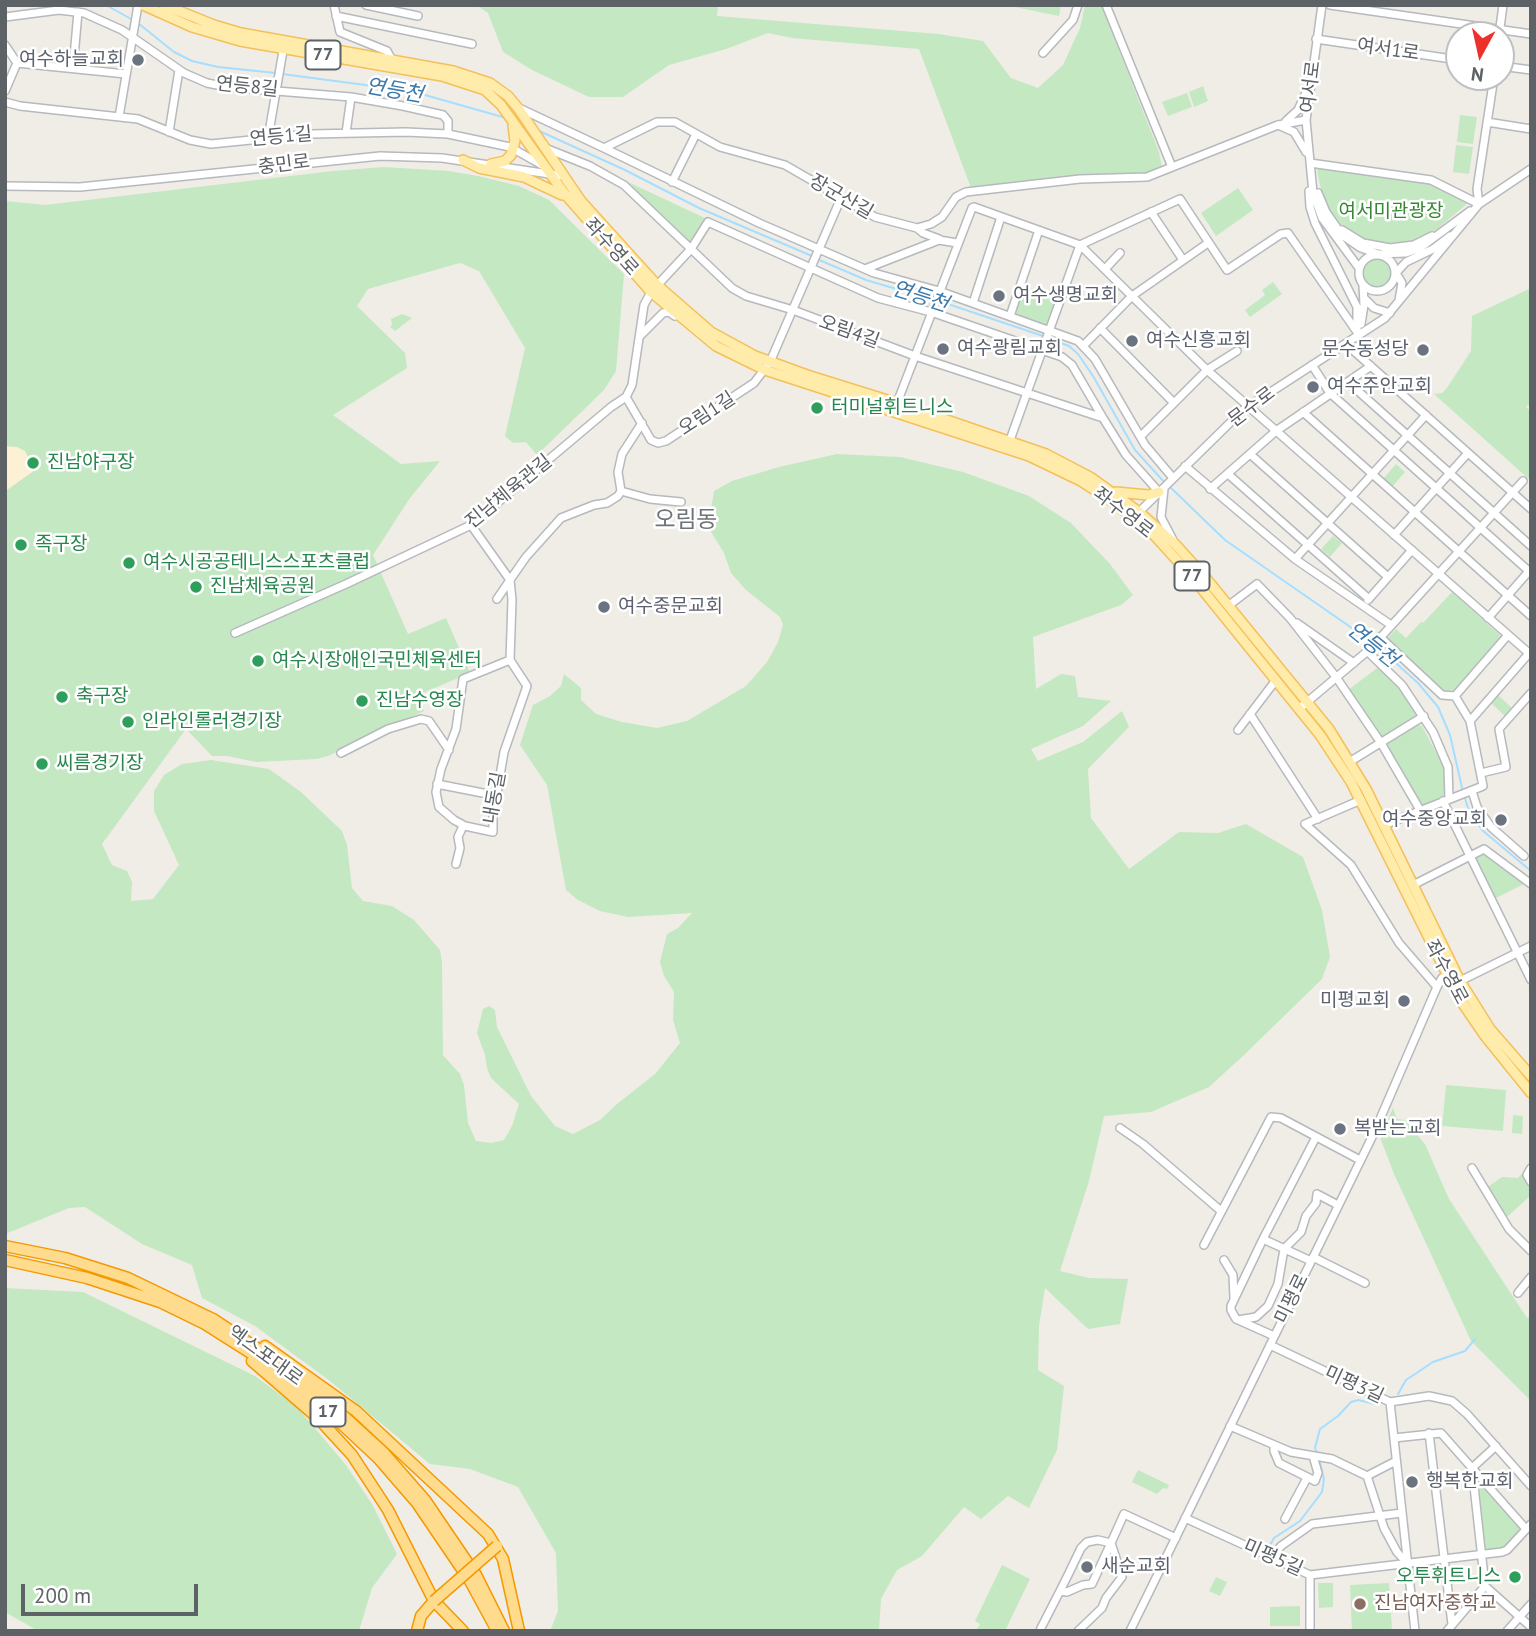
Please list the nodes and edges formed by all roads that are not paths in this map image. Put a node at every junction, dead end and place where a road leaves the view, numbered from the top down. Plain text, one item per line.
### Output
1 (164, 5) edge
2 (334, 5) edge
3 (366, 5) edge
4 (1078, 5) edge
5 (1106, 5) edge
6 (1322, 5) edge
7 (1330, 5) edge
8 (139, 6) edge
9 (78, 12) junction
10 (336, 16) junction
11 (418, 16) dead end
12 (5, 17) edge
13 (1445, 23) edge
14 (133, 36) junction
15 (1316, 39) junction
16 (472, 44) dead end
17 (5, 45) edge
18 (283, 49) junction
19 (1043, 53) dead end
20 (1445, 58) edge
21 (391, 60) junction
22 (17, 63) junction
23 (73, 68) junction
24 (179, 70) junction
25 (126, 74) junction
26 (1311, 81) junction
27 (276, 90) junction
28 (5, 91) edge
29 (1492, 91) edge
30 (351, 97) junction
31 (5, 102) edge
32 (518, 108) junction
33 (119, 117) junction
34 (510, 118) junction
35 (1306, 120) junction
36 (1487, 122) junction
37 (1278, 125) junction
38 (1531, 129) edge
39 (169, 132) junction
40 (346, 133) junction
41 (535, 133) junction
42 (448, 134) junction
43 (696, 134) junction
44 (268, 138) junction
45 (514, 145) junction
46 (542, 145) junction
47 (604, 148) junction
48 (463, 160) junction
49 (491, 164) junction
50 (1310, 164) junction
51 (543, 165) junction
52 (556, 166) junction
53 (1172, 167) junction
54 (1529, 171) edge
55 (551, 175) junction
56 (563, 176) junction
57 (672, 182) junction
58 (5, 186) edge
59 (841, 198) junction
60 (569, 200) junction
61 (1479, 204) junction
62 (1151, 212) junction
63 (1002, 216) junction
64 (1457, 221) junction
65 (1332, 222) junction
66 (917, 228) junction
67 (1039, 230) junction
68 (1458, 230) junction
69 (939, 240) junction
70 (957, 243) junction
71 (1208, 243) junction
72 (1080, 245) junction
73 (691, 249) junction
74 (819, 250) junction
75 (1120, 253) dead end
76 (1378, 254) junction
77 (1184, 260) junction
78 (1359, 268) junction
79 (811, 269) junction
80 (865, 269) junction
81 (1105, 269) junction
82 (1396, 273) junction
83 (1363, 285) junction
84 (654, 289) junction
85 (939, 291) junction
86 (1132, 296) junction
87 (1364, 301) junction
88 (973, 303) junction
89 (1395, 308) junction
90 (793, 310) junction
91 (931, 312) junction
92 (1010, 317) junction
93 (1100, 328) junction
94 (1370, 329) junction
95 (1049, 330) junction
96 (1357, 332) junction
97 (641, 336) junction
98 (702, 336) junction
99 (1084, 345) junction
100 (1343, 345) junction
101 (1042, 350) junction
102 (1237, 351) dead end
103 (915, 356) junction
104 (1312, 365) junction
105 (767, 366) junction
106 (1371, 366) junction
107 (1207, 370) junction
108 (805, 379) junction
109 (1348, 382) junction
110 (1027, 393) junction
111 (1330, 394) junction
112 (626, 397) junction
113 (897, 403) junction
114 (1174, 403) junction
115 (1248, 406) junction
116 (1303, 412) junction
117 (1426, 415) junction
118 (1103, 418) junction
119 (642, 424) junction
120 (1276, 431) junction
121 (1407, 435) junction
122 (1141, 436) junction
123 (1010, 440) junction
124 (1394, 450) junction
125 (1468, 453) junction
126 (1250, 454) junction
127 (1185, 466) junction
128 (1450, 473) junction
129 (1228, 474) junction
130 (1372, 474) junction
131 (1173, 478) junction
132 (1523, 481) dead end
133 (1436, 488) junction
134 (1162, 489) junction
135 (1210, 489) junction
136 (621, 491) junction
137 (1512, 492) junction
138 (1114, 496) junction
139 (1351, 497) junction
140 (681, 502) dead end
141 (1531, 509) edge
142 (1414, 512) junction
143 (1494, 513) junction
144 (1136, 515) junction
145 (1327, 523) junction
146 (471, 525) junction
147 (1480, 528) junction
148 (1394, 535) junction
149 (1175, 544) junction
150 (1308, 544) junction
151 (1531, 545) edge
152 (1412, 550) junction
153 (1458, 552) junction
154 (1295, 559) junction
155 (1530, 571) edge
156 (1438, 574) junction
157 (1388, 578) junction
158 (510, 580) junction
159 (1508, 596) junction
160 (1369, 598) junction
161 (497, 599) dead end
162 (1228, 606) junction
163 (1363, 606) junction
164 (1531, 616) edge
165 (1290, 618) junction
166 (1488, 618) junction
167 (1391, 625) junction
168 (235, 633) dead end
169 (1508, 635) junction
170 (1380, 637) junction
171 (1368, 650) junction
172 (1530, 653) edge
173 (509, 660) junction
174 (1354, 663) junction
175 (1336, 677) junction
176 (1276, 680) junction
177 (1531, 693) edge
178 (1455, 696) junction
179 (1308, 701) junction
180 (1300, 708) junction
181 (1250, 714) junction
182 (1424, 716) junction
183 (1471, 721) junction
184 (1238, 730) dead end
185 (1325, 732) junction
186 (1381, 743) junction
187 (449, 750) junction
188 (341, 753) dead end
189 (1351, 761) junction
190 (1480, 773) junction
191 (437, 784) junction
192 (1470, 791) junction
193 (498, 796) junction
194 (1450, 799) junction
195 (1360, 800) junction
196 (1420, 810) junction
197 (1318, 819) junction
198 (1384, 825) junction
199 (463, 826) junction
200 (1469, 856) junction
201 (1524, 856) dead end
202 (456, 864) dead end
203 (1531, 884) edge
204 (1413, 885) junction
205 (1531, 946) edge
206 (1517, 953) junction
207 (1450, 972) junction
208 (1531, 980) edge
209 (1460, 981) junction
210 (1437, 987) junction
211 (1472, 1009) junction
212 (1529, 1071) edge
213 (1531, 1093) edge
214 (1120, 1128) dead end
215 (1316, 1137) junction
216 (1360, 1160) junction
217 (1472, 1168) dead end
218 (1531, 1168) edge
219 (1529, 1180) edge
220 (1338, 1205) junction
221 (1222, 1211) junction
222 (1263, 1239) junction
223 (1204, 1245) dead end
224 (5, 1246) edge
225 (1284, 1250) junction
226 (1531, 1251) edge
227 (1312, 1259) junction
228 (5, 1260) edge
229 (1225, 1265) dead end
230 (1531, 1277) edge
231 (1365, 1283) dead end
232 (1518, 1293) dead end
233 (1234, 1299) junction
234 (1238, 1320) junction
235 (230, 1334) junction
236 (1274, 1336) junction
237 (1270, 1345) junction
238 (1346, 1381) junction
239 (1342, 1390) dead end
240 (1390, 1402) junction
241 (1230, 1426) junction
242 (1429, 1433) junction
243 (1394, 1438) junction
244 (1274, 1446) junction
245 (1496, 1446) junction
246 (1316, 1457) junction
247 (1396, 1461) junction
248 (1472, 1468) junction
249 (1367, 1476) junction
250 (1307, 1478) junction
251 (1531, 1486) edge
252 (1402, 1513) junction
253 (1378, 1515) junction
254 (1185, 1518) junction
255 (1286, 1519) dead end
256 (1528, 1527) edge
257 (1176, 1538) junction
258 (1111, 1543) junction
259 (497, 1546) junction
260 (1482, 1554) junction
261 (1272, 1558) junction
262 (1444, 1559) junction
263 (1408, 1563) junction
264 (1310, 1575) junction
265 (1485, 1586) junction
266 (1060, 1591) junction
267 (433, 1601) junction
268 (1531, 1604) edge
269 (1520, 1616) junction
270 (1531, 1626) edge
271 (1449, 1628) edge
272 (417, 1631) edge
273 (463, 1631) edge
274 (497, 1631) edge
275 (504, 1631) edge
276 (519, 1631) edge
277 (1040, 1631) edge
278 (1078, 1631) edge
279 (1130, 1631) edge
280 (1310, 1631) edge
281 (1415, 1631) edge
282 (1507, 1631) edge

1 - 18 main road, 77
2 - 10 street
3 - 11 street
4 - 19 street
5 - 53 street
6 - 15 street, 여서로
7 - 13 street
8 - 14 street
8 - 18 main road, 77
9 - 12 street, 연등8길
9 - 14 street, 연등8길
9 - 23 street
10 - 16 street
10 - 21 street
14 - 24 street, 연등8길
14 - 25 street
15 - 20 street, 여서1로
15 - 26 street, 여서로
17 - 22 street
18 - 21 main road, 77
18 - 27 street
18 - 34 main road, 77
21 - 32 main road, 77
22 - 23 street
22 - 28 street
23 - 25 street
24 - 27 street, 연등8길
24 - 39 street
25 - 33 street
26 - 35 street, 여서로
26 - 37 street
27 - 30 street, 연등8길
27 - 44 street
29 - 36 street
30 - 40 street
30 - 42 street, 연등8길
31 - 33 street, 연등1길
32 - 41 main road, 77
32 - 47 street
33 - 39 street, 연등1길
34 - 41 main road
34 - 45 main road
34 - 51 main road, 좌수영로 / 77
35 - 37 street
35 - 50 street, 여서로
36 - 38 street
36 - 61 street
37 - 50 street
37 - 53 street
39 - 44 street, 연등1길
40 - 42 street, 연등1길
40 - 44 street, 연등1길
41 - 46 main road, 77
42 - 45 street, 연등1길
43 - 47 street, 장군산길
43 - 57 street
43 - 59 street, 장군산길
45 - 49 main road
45 - 51 street, 연등1길
46 - 52 main road, 좌수영로 / 77
46 - 73 street, 오림4길
47 - 57 street
48 - 49 street, 충민로
48 - 58 street, 충민로
48 - 60 main road
49 - 55 street, 충민로
50 - 61 street
50 - 65 street
50 - 78 street
50 - 96 street
51 - 52 street, 연등1길
51 - 55 main road, 좌수영로 / 77
52 - 56 main road, 좌수영로 / 77
53 - 66 street
54 - 61 street
55 - 56 street, 충민로
55 - 60 main road, 좌수영로 / 77
56 - 84 main road, 좌수영로 / 77
57 - 74 street
59 - 66 street, 장군산길
59 - 74 street
60 - 84 main road, 좌수영로 / 77
61 - 64 street
61 - 68 street
62 - 71 street
62 - 72 street
62 - 77 street
63 - 67 street
63 - 70 street
63 - 88 street
64 - 65 street
64 - 76 street
65 - 76 street
66 - 69 street, 장군산길
67 - 72 street
67 - 92 street
68 - 82 street
68 - 89 street
69 - 70 street
69 - 80 street
70 - 85 street
71 - 77 street
71 - 96 street
72 - 81 street
72 - 95 street
73 - 79 street
73 - 84 street
73 - 90 street, 오림4길
74 - 79 street
74 - 80 street
75 - 81 street
76 - 78 street
76 - 82 street
77 - 86 street
78 - 83 street
79 - 90 street
79 - 91 street
80 - 85 street
81 - 86 street
82 - 83 street
82 - 89 street
83 - 87 street
84 - 97 street
84 - 98 main road, 좌수영로 / 77
84 - 105 main road, 좌수영로 / 77
85 - 88 street
85 - 91 street
86 - 93 street
86 - 107 street
87 - 89 street
87 - 94 street
87 - 96 street
88 - 92 street
89 - 94 street
90 - 103 street, 오림4길
90 - 105 street
91 - 101 street
91 - 103 street
92 - 95 street
93 - 99 street
93 - 114 street
94 - 100 street
95 - 99 street
95 - 101 street
96 - 100 street
97 - 98 street
97 - 112 street
98 - 105 main road, 좌수영로 / 77
99 - 122 street
100 - 104 street, 문수로
100 - 106 street
101 - 110 street
101 - 118 street
102 - 107 street
103 - 110 street, 오림4길
103 - 113 street
104 - 111 street
104 - 115 street, 문수로
105 - 108 main road, 좌수영로 / 77
105 - 119 street, 오림1길
106 - 109 street
106 - 117 street
107 - 114 street
107 - 115 street
108 - 113 main road, 좌수영로 / 77
108 - 138 main road, 좌수영로 / 77
109 - 111 street
109 - 121 street
110 - 118 street, 오림4길
110 - 123 street
111 - 116 street
111 - 124 street
112 - 119 street, 오림1길
112 - 146 street, 진남체육관길
113 - 123 main road, 좌수영로 / 77
114 - 122 street
115 - 120 street
115 - 127 street, 문수로
116 - 120 street
116 - 130 street
117 - 121 street
117 - 125 street
118 - 134 street
119 - 136 street
120 - 126 street
120 - 139 street
121 - 124 street
121 - 128 street
122 - 131 street
123 - 138 main road, 좌수영로 / 77
124 - 130 street
124 - 133 street
125 - 128 street
125 - 137 street
126 - 129 street
126 - 145 street
127 - 131 street, 문수로
127 - 135 street
128 - 133 street
128 - 143 street
129 - 135 street
129 - 150 street
130 - 139 street
130 - 142 street
131 - 134 street, 문수로
132 - 137 street
133 - 142 street
133 - 147 street
134 - 138 main road
134 - 144 street
134 - 149 street
135 - 154 street
136 - 140 street
136 - 158 street
137 - 141 street
137 - 143 street
138 - 144 main road, 좌수영로 / 77
139 - 145 street
139 - 148 street
142 - 148 street
142 - 153 street
143 - 147 street
143 - 151 street
144 - 149 main road, 좌수영로 / 77
144 - 176 main road, 좌수영로 / 77
145 - 150 street
145 - 157 street
146 - 158 street
146 - 168 street, 진남체육관길
147 - 153 street
147 - 155 street
148 - 152 street
149 - 162 main road, 좌수영로 / 77
150 - 154 street
150 - 160 street
152 - 156 street
152 - 157 street
153 - 156 street
153 - 159 street
154 - 163 street
155 - 159 street
156 - 166 street
156 - 167 street
157 - 160 street
158 - 161 street
158 - 173 street
159 - 164 street
159 - 166 street
160 - 163 street
162 - 165 street
162 - 179 main road, 좌수영로 / 77
163 - 167 street
165 - 174 street
165 - 175 street
166 - 169 street
167 - 170 street
169 - 172 street
169 - 178 street
170 - 171 street
170 - 178 street
171 - 174 street
171 - 182 street
172 - 183 street
173 - 187 street
173 - 193 street, 내동길
174 - 175 street
175 - 179 street
175 - 186 street
176 - 180 main road, 좌수영로 / 77
176 - 181 street
177 - 190 street
178 - 183 street
179 - 180 street
179 - 185 main road, 좌수영로 / 77
180 - 185 main road, 좌수영로 / 77
181 - 184 street
181 - 197 street
182 - 186 street
182 - 194 street
183 - 190 street
185 - 189 main road, 좌수영로 / 77
185 - 195 main road, 좌수영로 / 77
186 - 189 street
186 - 196 street
187 - 188 street
187 - 191 street
189 - 198 main road, 좌수영로 / 77
190 - 192 street
191 - 193 street
191 - 199 street, 내동길
192 - 194 street
192 - 201 street
193 - 199 street, 내동길
194 - 196 street
194 - 200 street
195 - 197 street
195 - 207 main road, 좌수영로 / 77
196 - 198 street
197 - 210 street
198 - 204 main road, 좌수영로 / 77
199 - 202 street
200 - 203 street
200 - 204 street
200 - 206 street
204 - 207 main road, 좌수영로 / 77
205 - 206 street
206 - 208 street
206 - 209 street
207 - 209 main road, 좌수영로 / 77
207 - 210 street, 미평로
207 - 211 main road, 좌수영로 / 77
209 - 211 main road, 좌수영로 / 77
210 - 216 street, 미평로
211 - 212 main road, 좌수영로 / 77
211 - 213 main road, 좌수영로 / 77
214 - 221 street
215 - 216 street
215 - 221 street
215 - 222 street
216 - 220 street, 미평로
217 - 226 street
218 - 219 street
220 - 225 street
220 - 227 street, 미평로
221 - 223 street
222 - 225 street
222 - 233 street
224 - 235 highway, 엑스포대로 / 17
225 - 227 street
225 - 234 street
227 - 231 street
227 - 236 street, 미평로
228 - 235 highway, 엑스포대로 / 17
229 - 233 street
230 - 232 street
233 - 234 street
234 - 236 street
235 - 259 highway
235 - 267 highway
235 - 274 highway, 엑스포대로 / 17
235 - 275 highway, 엑스포대로 / 17
236 - 237 street, 미평로
237 - 238 street, 미평3길
237 - 241 street, 미평로
238 - 239 street
238 - 240 street, 미평3길
240 - 243 street
240 - 245 street, 미평3길
241 - 244 street
241 - 254 street, 미평로
242 - 243 street
242 - 248 street
242 - 262 street
243 - 247 street
244 - 246 street
244 - 250 street
245 - 248 street
245 - 251 street, 미평3길
246 - 249 street
246 - 250 street
247 - 249 street
247 - 252 street
248 - 256 street
248 - 260 street
249 - 253 street
250 - 255 street
252 - 253 street
252 - 263 street
253 - 261 street
253 - 263 street
254 - 257 street, 미평로
254 - 261 street, 미평5길
256 - 260 street, 미평5길
257 - 258 street
257 - 279 street, 미평로
258 - 266 street
258 - 266 street
258 - 278 street
259 - 267 highway, bridge
259 - 276 highway
260 - 262 street, 미평5길
260 - 265 street
261 - 264 street, 미평5길
262 - 263 street, 미평5길
262 - 271 street
263 - 264 street, 미평5길
263 - 281 street
264 - 280 street
265 - 269 street
265 - 271 street
266 - 277 street
267 - 272 highway
267 - 273 highway
268 - 269 street
269 - 270 street
269 - 282 street

